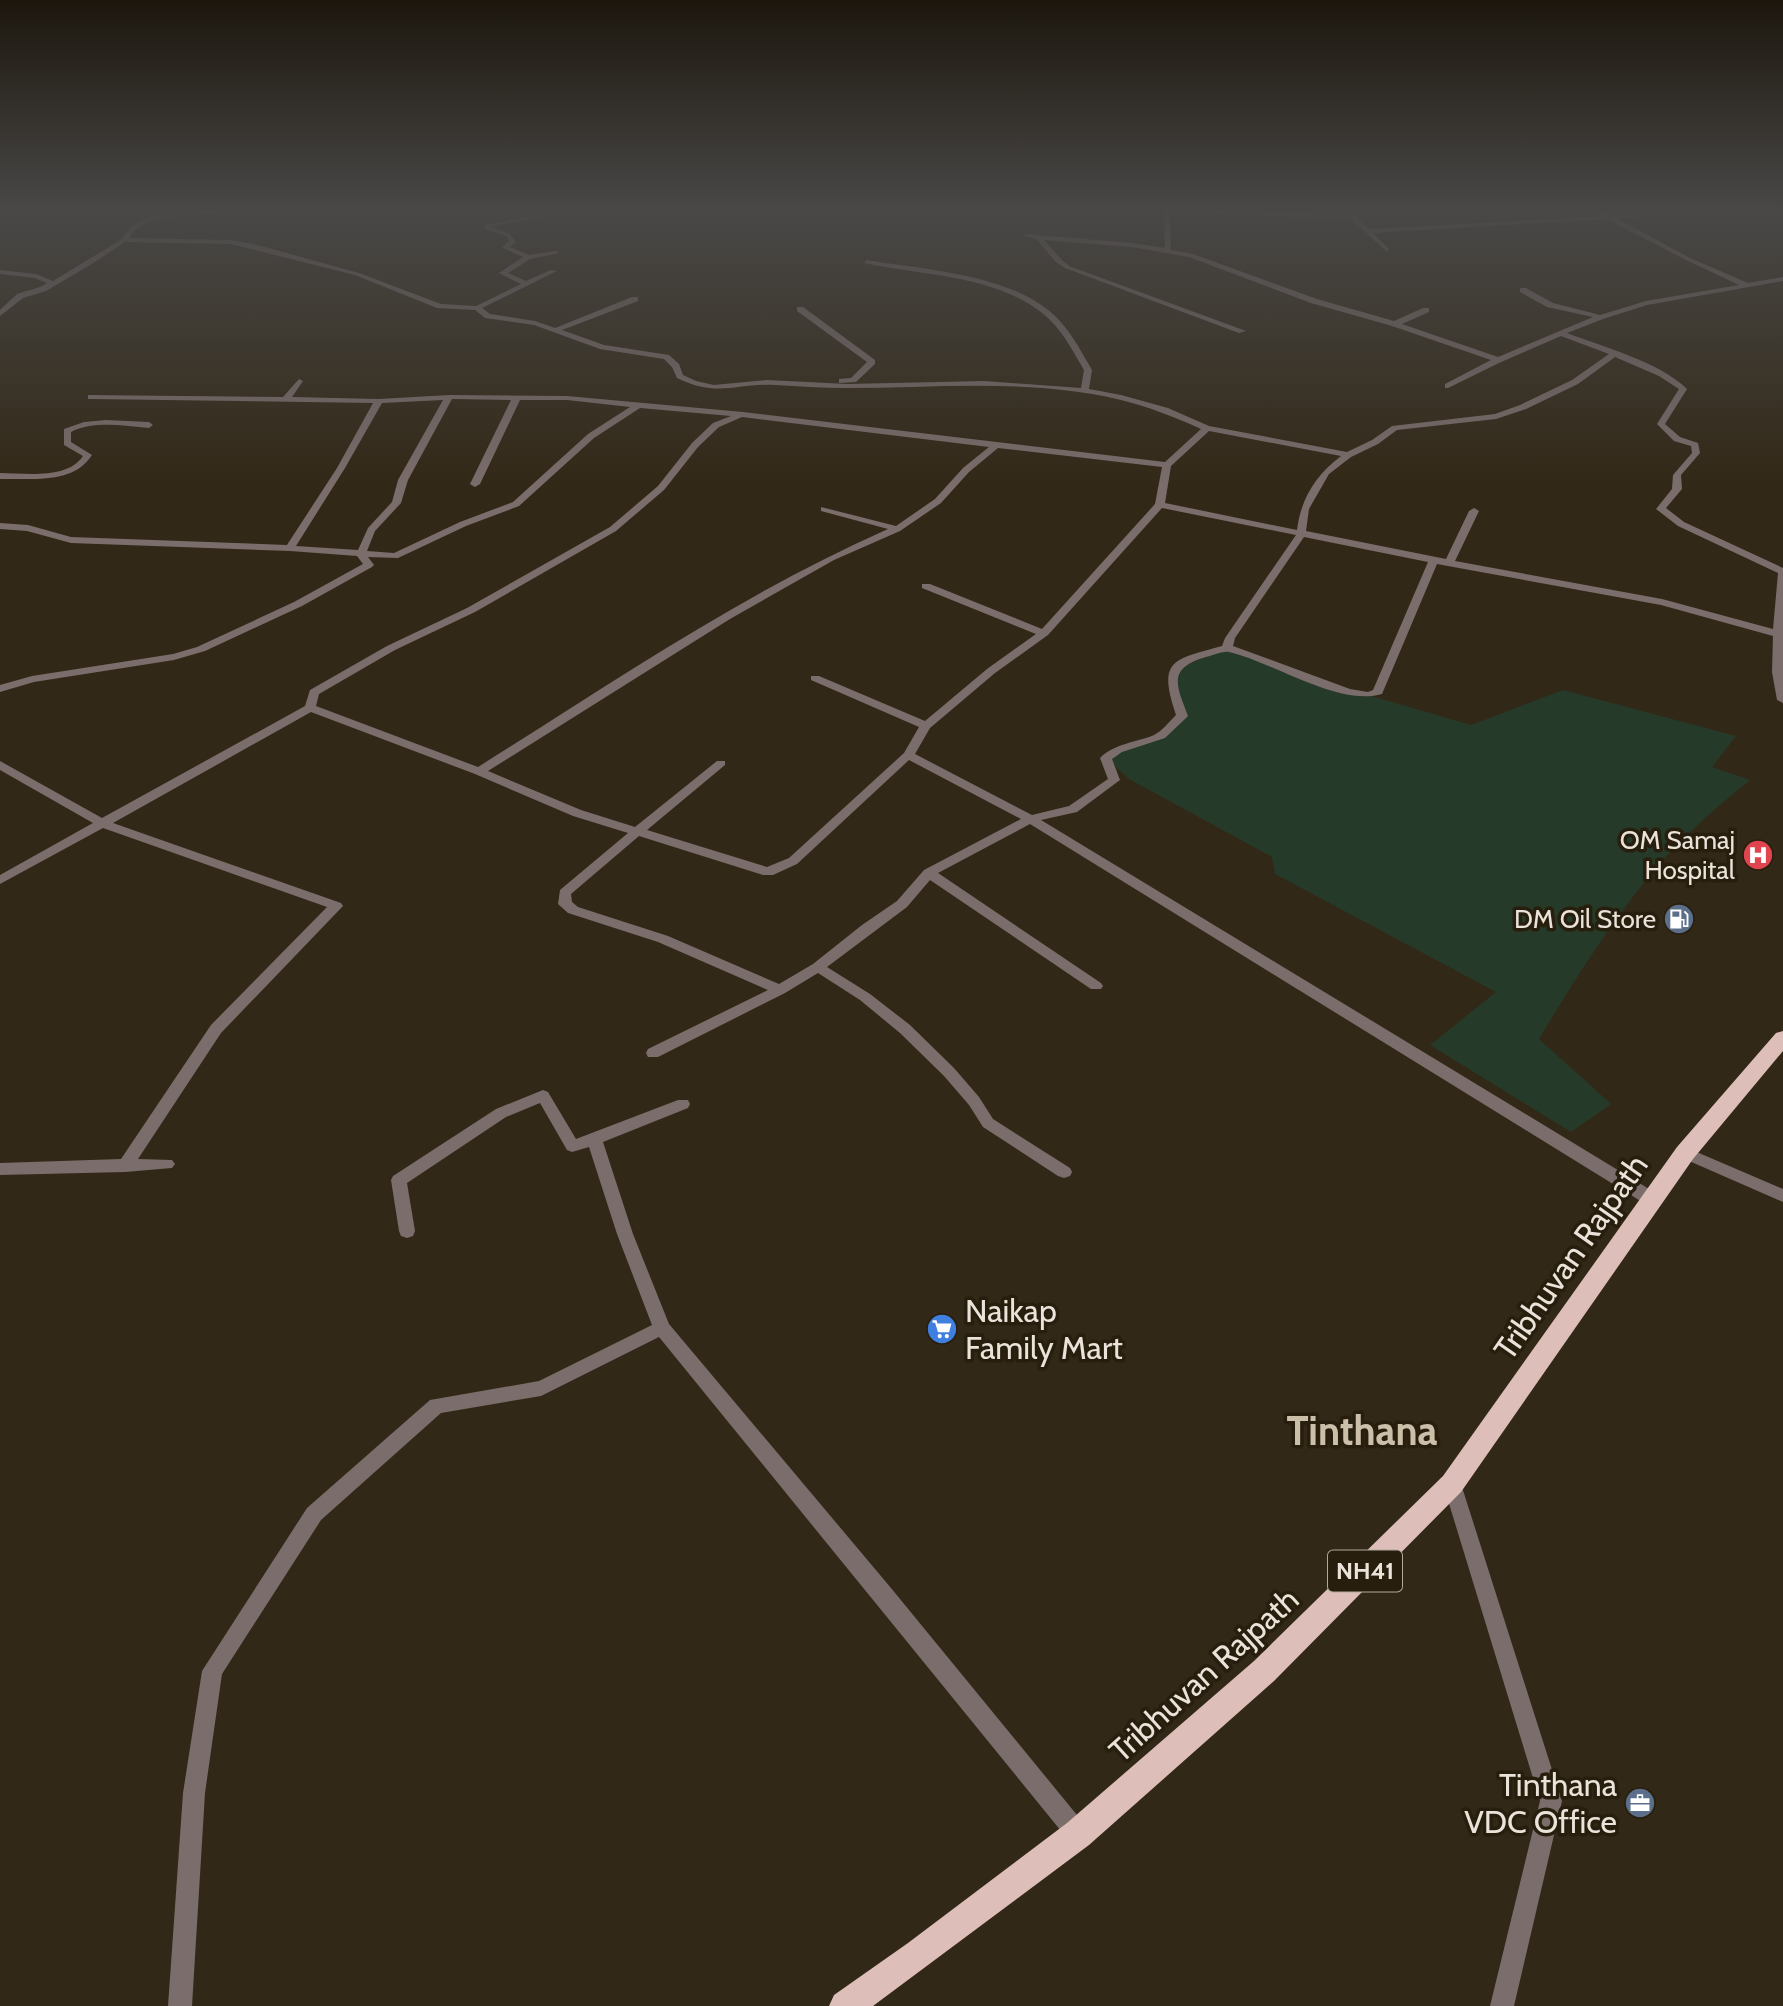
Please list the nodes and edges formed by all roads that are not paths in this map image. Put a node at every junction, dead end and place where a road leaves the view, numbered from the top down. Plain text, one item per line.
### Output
1 (15, 301) edge
2 (426, 301) edge
3 (491, 301) edge
4 (631, 301) edge
5 (1026, 301) edge
6 (1156, 301) edge
7 (1313, 301) edge
8 (1542, 301) edge
9 (1659, 301) edge
10 (477, 308) junction
11 (800, 309) dead end
12 (1426, 310) dead end
13 (0, 314) edge
14 (1600, 317) junction
15 (1395, 324) junction
16 (558, 329) junction
17 (1242, 331) dead end
18 (1562, 334) junction
19 (1613, 355) junction
20 (1498, 360) junction
21 (299, 381) dead end
22 (802, 383) junction
23 (1448, 386) dead end
24 (1084, 392) junction
25 (91, 397) dead end
26 (449, 397) junction
27 (287, 398) junction
28 (516, 399) junction
29 (379, 401) junction
30 (640, 404) junction
31 (743, 415) junction
32 (149, 425) dead end
33 (1208, 428) junction
34 (996, 445) junction
35 (1348, 456) junction
36 (1167, 465) junction
37 (0, 476) edge
38 (475, 484) dead end
39 (1160, 505) junction
40 (824, 509) dead end
41 (1474, 511) dead end
42 (0, 526) edge
43 (897, 529) junction
44 (1301, 534) junction
45 (289, 548) junction
46 (361, 555) junction
47 (1434, 559) junction
48 (1449, 563) junction
49 (926, 586) dead end
50 (1044, 634) junction
51 (1778, 634) junction
52 (1227, 648) junction
53 (815, 678) dead end
54 (0, 689) edge
55 (1783, 700) edge
56 (310, 708) junction
57 (926, 726) junction
58 (908, 755) junction
59 (721, 763) dead end
60 (0, 765) edge
61 (479, 771) junction
62 (1030, 819) junction
63 (102, 823) junction
64 (637, 832) junction
65 (929, 873) junction
66 (0, 880) edge
67 (818, 967) junction
68 (1096, 986) dead end
69 (780, 990) junction
70 (1783, 1038) edge
71 (653, 1053) dead end
72 (683, 1104) dead end
73 (594, 1139) junction
74 (1685, 1153) junction
75 (167, 1164) dead end
76 (125, 1166) junction
77 (0, 1169) edge
78 (1064, 1172) dead end
79 (1783, 1196) edge
80 (1653, 1200) junction
81 (407, 1231) dead end
82 (662, 1328) junction
83 (1452, 1484) junction
84 (1078, 1834) junction
85 (180, 2006) edge
86 (845, 2006) edge
87 (1502, 2006) edge

1 - 13 street
2 - 10 street
3 - 10 street
4 - 16 street
5 - 24 street
6 - 17 street
7 - 15 street
8 - 14 street
9 - 14 street
10 - 16 street
11 - 22 street
12 - 15 street
14 - 18 street
15 - 20 street
16 - 22 street
18 - 19 street
18 - 20 street
19 - 35 street
19 - 51 street
20 - 23 street
21 - 27 street
22 - 24 street
24 - 33 street
25 - 27 street
26 - 28 street
26 - 29 street
26 - 46 street
27 - 29 street
28 - 30 street
28 - 38 street
29 - 45 street
30 - 31 street
30 - 46 street
31 - 34 street
31 - 56 street
32 - 37 street
33 - 35 street
33 - 36 street
34 - 36 street
34 - 43 street
35 - 44 street
36 - 39 street
39 - 44 street
39 - 50 street
40 - 43 street
41 - 48 street
42 - 45 street
43 - 61 street
44 - 47 street
44 - 52 street
45 - 46 street
46 - 54 street
47 - 48 street
47 - 52 street
48 - 51 street
49 - 50 street
50 - 57 street
51 - 55 street
52 - 62 street
53 - 57 street
56 - 61 street
56 - 63 street
57 - 58 street
58 - 62 street
58 - 64 street
59 - 64 street
60 - 63 street
61 - 64 street
62 - 65 street
62 - 80 street
63 - 66 street
63 - 76 street
64 - 69 street
65 - 67 street
65 - 68 street
67 - 69 street
67 - 78 street
69 - 71 street
70 - 74 highway, Tribhuvan Rajpath / NH41
72 - 73 street
73 - 81 street
73 - 82 street
74 - 79 street
74 - 80 highway, Tribhuvan Rajpath / NH41
75 - 76 street
76 - 77 street
80 - 83 highway, Tribhuvan Rajpath / NH41
82 - 84 street
82 - 85 street
83 - 84 highway, Tribhuvan Rajpath / NH41
83 - 87 street
84 - 86 highway, Tribhuvan Rajpath / NH41

